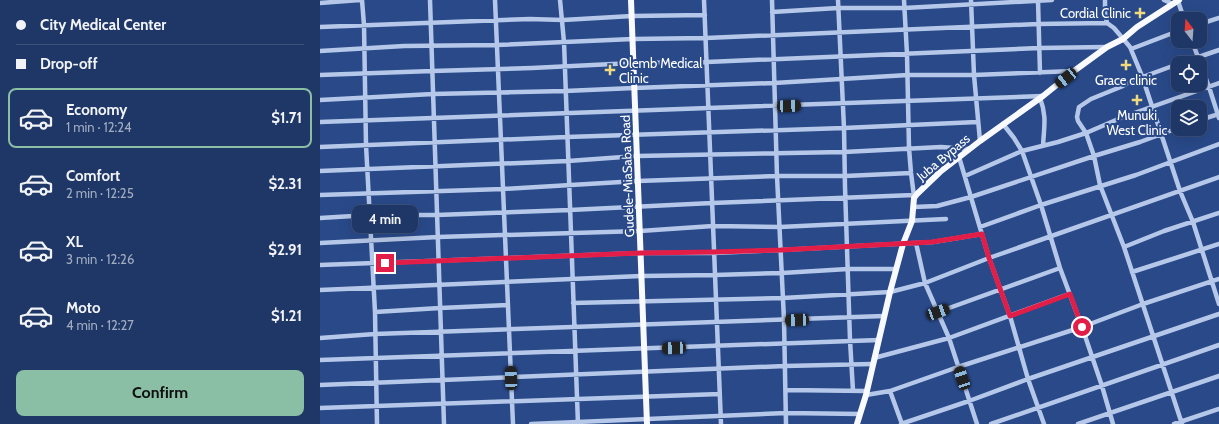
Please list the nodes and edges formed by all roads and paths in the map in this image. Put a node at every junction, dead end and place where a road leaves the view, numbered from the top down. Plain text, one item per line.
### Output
1 (361, 0) edge
2 (430, 0) edge
3 (495, 0) edge
4 (560, 0) edge
5 (631, 0) edge
6 (704, 0) edge
7 (772, 0) edge
8 (838, 0) edge
9 (904, 0) edge
10 (1038, 0) edge
11 (1052, 0) edge
12 (1105, 0) edge
13 (1164, 0) edge
14 (971, 2) edge
15 (1177, 2) edge
16 (320, 3) edge
17 (838, 8) junction
18 (904, 8) junction
19 (772, 12) junction
20 (1181, 12) edge
21 (705, 15) junction
22 (632, 16) junction
23 (1219, 18) edge
24 (563, 20) junction
25 (496, 21) junction
26 (430, 22) junction
27 (1207, 22) edge
28 (1107, 23) junction
29 (1038, 24) junction
30 (364, 25) junction
31 (320, 27) edge
32 (972, 27) junction
33 (906, 30) junction
34 (840, 33) junction
35 (1171, 34) edge
36 (773, 36) junction
37 (706, 38) junction
38 (633, 39) junction
39 (1123, 39) junction
40 (564, 42) junction
41 (497, 45) junction
42 (431, 46) junction
43 (1039, 48) junction
44 (1107, 48) junction
45 (364, 49) junction
46 (1131, 49) junction
47 (1219, 50) edge
48 (320, 51) edge
49 (973, 51) junction
50 (907, 54) junction
51 (840, 56) junction
52 (1200, 56) edge
53 (774, 59) junction
54 (707, 62) junction
55 (633, 63) junction
56 (564, 66) junction
57 (1171, 67) edge
58 (498, 69) junction
59 (432, 70) junction
60 (1074, 71) junction
61 (1040, 73) junction
62 (364, 74) junction
63 (320, 75) edge
64 (908, 75) junction
65 (974, 75) junction
66 (1142, 76) junction
67 (842, 80) junction
68 (1207, 82) edge
69 (774, 83) junction
70 (1219, 83) edge
71 (708, 85) junction
72 (1209, 87) junction
73 (634, 88) junction
74 (565, 91) junction
75 (499, 93) junction
76 (433, 94) junction
77 (365, 97) junction
78 (1041, 97) junction
79 (976, 99) junction
80 (320, 100) edge
81 (908, 101) junction
82 (842, 104) junction
83 (775, 106) junction
84 (1152, 107) junction
85 (708, 109) junction
86 (635, 111) junction
87 (566, 114) junction
88 (500, 116) junction
89 (1219, 116) edge
90 (434, 118) junction
91 (1207, 119) edge
92 (365, 120) junction
93 (320, 122) edge
94 (977, 122) junction
95 (1003, 124) junction
96 (909, 126) junction
97 (844, 128) junction
98 (776, 130) junction
99 (1171, 131) edge
100 (710, 132) junction
101 (1086, 133) junction
102 (1162, 134) junction
103 (636, 135) junction
104 (567, 137) junction
105 (501, 140) junction
106 (980, 141) junction
107 (435, 142) junction
108 (1219, 144) edge
109 (366, 145) junction
110 (1043, 146) junction
111 (320, 147) edge
112 (909, 148) junction
113 (970, 149) junction
114 (1022, 151) junction
115 (844, 152) junction
116 (777, 154) junction
117 (710, 155) junction
118 (637, 156) junction
119 (1094, 156) junction
120 (959, 157) junction
121 (568, 161) junction
122 (1171, 162) junction
123 (502, 163) junction
124 (435, 166) junction
125 (367, 170) junction
126 (320, 171) edge
127 (911, 173) junction
128 (777, 176) junction
129 (845, 176) junction
130 (965, 176) junction
131 (1031, 177) junction
132 (1219, 177) edge
133 (711, 179) junction
134 (638, 181) junction
135 (1100, 185) junction
136 (569, 186) junction
137 (503, 189) junction
138 (436, 191) junction
139 (1180, 191) junction
140 (369, 193) junction
141 (320, 194) edge
142 (914, 196) junction
143 (971, 197) junction
144 (845, 198) junction
145 (778, 200) junction
146 (712, 203) junction
147 (1041, 205) junction
148 (639, 207) junction
149 (914, 207) junction
150 (570, 210) junction
151 (504, 213) junction
152 (1219, 213) edge
153 (437, 215) junction
154 (370, 216) junction
155 (1112, 216) junction
156 (320, 218) edge
157 (946, 219) dead end
158 (912, 221) junction
159 (1193, 222) junction
160 (846, 224) junction
161 (713, 226) junction
162 (780, 226) junction
163 (980, 227) junction
164 (640, 231) junction
165 (571, 233) junction
166 (982, 234) junction
167 (505, 235) junction
168 (438, 237) junction
169 (1051, 237) junction
170 (371, 241) junction
171 (916, 242) junction
172 (320, 243) edge
173 (903, 244) junction
174 (1219, 244) edge
175 (847, 246) junction
176 (1124, 247) junction
177 (781, 250) junction
178 (1201, 250) junction
179 (714, 252) junction
180 (641, 253) junction
181 (571, 256) junction
182 (989, 258) junction
183 (506, 259) junction
184 (439, 260) junction
185 (371, 264) junction
186 (320, 265) edge
187 (1060, 268) junction
188 (848, 269) junction
189 (896, 269) junction
190 (1132, 272) junction
191 (782, 273) junction
192 (715, 275) junction
193 (641, 276) junction
194 (572, 278) junction
195 (1219, 279) edge
196 (507, 282) junction
197 (1212, 282) junction
198 (925, 283) junction
199 (439, 285) junction
200 (373, 288) junction
201 (320, 290) edge
202 (1000, 290) junction
203 (890, 292) junction
204 (849, 294) junction
205 (1070, 294) junction
206 (783, 298) junction
207 (716, 299) junction
208 (642, 300) junction
209 (573, 303) junction
210 (1143, 304) junction
211 (1219, 304) edge
212 (508, 305) junction
213 (440, 308) junction
214 (375, 312) junction
215 (938, 312) junction
216 (1219, 314) edge
217 (884, 316) junction
218 (1010, 316) junction
219 (849, 318) junction
220 (784, 320) junction
221 (717, 322) junction
222 (643, 325) junction
223 (574, 327) junction
224 (1082, 327) junction
225 (509, 330) junction
226 (441, 332) junction
227 (375, 334) junction
228 (1154, 336) junction
229 (320, 338) edge
230 (949, 338) junction
231 (850, 340) junction
232 (879, 340) junction
233 (785, 344) junction
234 (1219, 345) edge
235 (718, 346) junction
236 (1019, 347) junction
237 (644, 349) junction
238 (575, 351) junction
239 (510, 354) junction
240 (442, 356) junction
241 (1092, 357) junction
242 (375, 358) junction
243 (320, 360) edge
244 (873, 361) junction
245 (1163, 364) junction
246 (852, 365) junction
247 (785, 366) junction
248 (958, 367) junction
249 (718, 370) junction
250 (645, 372) junction
251 (576, 375) junction
252 (1219, 376) edge
253 (511, 378) junction
254 (1028, 379) junction
255 (443, 380) junction
256 (377, 382) junction
257 (320, 384) edge
258 (1102, 386) junction
259 (786, 390) junction
260 (853, 391) junction
261 (890, 391) junction
262 (1172, 392) junction
263 (866, 393) junction
264 (720, 394) junction
265 (646, 396) junction
266 (577, 399) junction
267 (969, 401) junction
268 (512, 402) junction
269 (443, 404) junction
270 (377, 406) junction
271 (320, 408) edge
272 (1038, 408) junction
273 (1219, 409) edge
274 (786, 413) junction
275 (1109, 413) junction
276 (860, 414) junction
277 (721, 416) junction
278 (646, 422) edge
279 (578, 423) edge
280 (1181, 423) edge
281 (378, 424) edge
282 (444, 424) edge
283 (513, 424) edge
284 (531, 424) edge
285 (721, 424) edge
286 (786, 424) edge
287 (857, 424) edge
288 (902, 424) edge
289 (977, 424) edge
290 (991, 424) edge
291 (1044, 424) edge
292 (1078, 424) edge
293 (1113, 424) edge
294 (1174, 424) edge

1 - 16 street
1 - 30 street
2 - 26 street
3 - 25 street
4 - 24 street
5 - 22 main road, Gudele-MiaSaba Road
6 - 21 street
7 - 19 street
8 - 17 street
9 - 18 street
10 - 11 street
10 - 14 street
10 - 29 street
12 - 28 street
13 - 15 street
14 - 18 street
14 - 32 street
15 - 20 street
15 - 39 main road, Juba Bypass
17 - 18 street
17 - 19 street
17 - 34 street
18 - 33 street
19 - 36 street
21 - 22 street
21 - 37 street
22 - 24 street
22 - 38 main road, Gudele-MiaSaba Road
23 - 27 street
24 - 25 street
24 - 40 street
25 - 26 street
25 - 41 street
26 - 30 street
26 - 42 street
28 - 29 street
28 - 39 street
29 - 32 street
29 - 43 street
30 - 31 street
30 - 45 street
32 - 33 street
32 - 49 street
33 - 34 street
33 - 50 street
34 - 36 street
34 - 51 street
35 - 46 street
36 - 37 street
36 - 53 street
37 - 38 street
37 - 54 street
38 - 40 street
38 - 55 main road, Gudele-MiaSaba Road
39 - 44 main road, Juba Bypass
39 - 46 street
40 - 41 street
40 - 56 street
41 - 42 street
41 - 58 street
42 - 45 street
42 - 59 street
43 - 44 street
43 - 49 street
43 - 61 street
44 - 60 main road, Juba Bypass
45 - 48 street
45 - 62 street
46 - 66 street
47 - 52 street
49 - 50 street
49 - 65 street
50 - 51 street
50 - 64 street
51 - 53 street
51 - 67 street
53 - 54 street
53 - 69 street
54 - 55 street
54 - 71 street
55 - 56 street
55 - 73 main road, Gudele-MiaSaba Road
56 - 58 street
56 - 74 street
57 - 66 street
58 - 59 street
58 - 75 street
59 - 62 street
59 - 76 street
60 - 61 street
60 - 78 main road, Juba Bypass
61 - 65 street
62 - 63 street
62 - 77 street
64 - 65 street
64 - 67 street
64 - 81 street
65 - 79 street
66 - 84 street
66 - 101 street
67 - 69 street
67 - 82 street
68 - 72 street
69 - 71 street
69 - 83 street
70 - 72 street
71 - 73 street
71 - 85 street
72 - 84 street
72 - 89 street
73 - 74 street
73 - 86 main road, Gudele-MiaSaba Road
74 - 75 street
74 - 87 street
75 - 76 street
75 - 88 street
76 - 77 street
76 - 90 street
77 - 80 street
77 - 92 street
78 - 79 street
78 - 95 main road, Juba Bypass
78 - 110 street
79 - 81 street
79 - 94 street
81 - 82 street
81 - 96 street
82 - 83 street
82 - 97 street
83 - 85 street
83 - 98 street
84 - 101 street
84 - 102 street
85 - 86 street
85 - 100 street
86 - 87 street
86 - 103 main road, Gudele-MiaSaba Road
87 - 88 street
87 - 104 street
88 - 90 street
88 - 105 street
89 - 91 street
90 - 92 street
90 - 107 street
92 - 93 street
92 - 109 street
94 - 96 street
94 - 106 street
95 - 106 main road, Juba Bypass
95 - 114 street
96 - 97 street
96 - 112 street
97 - 98 street
97 - 115 street
98 - 100 street
98 - 116 street
99 - 102 street
100 - 103 street
100 - 117 street
101 - 110 street
101 - 119 street
102 - 119 street
102 - 122 street
103 - 104 street
103 - 118 main road, Gudele-MiaSaba Road
104 - 105 street
104 - 121 street
105 - 107 street
105 - 123 street
106 - 113 main road, Juba Bypass
107 - 109 street
107 - 124 street
108 - 122 street
109 - 111 street
109 - 125 street
110 - 114 street
112 - 113 street
112 - 115 street
112 - 127 street
113 - 120 main road, Juba Bypass
114 - 130 street
114 - 131 street
115 - 116 street
115 - 129 street
116 - 117 street
116 - 128 street
117 - 118 street
117 - 133 street
118 - 121 street
118 - 134 main road, Gudele-MiaSaba Road
119 - 131 street
119 - 135 street
120 - 130 street
120 - 142 main road, Juba Bypass
121 - 123 street
121 - 136 street
122 - 135 street
122 - 139 street
123 - 124 street
123 - 137 street
124 - 125 street
124 - 138 street
125 - 126 street
125 - 140 street
127 - 129 street
127 - 142 street
128 - 129 street
128 - 133 street
128 - 145 street
129 - 144 street
130 - 143 street
131 - 143 street
131 - 147 street
132 - 139 street
133 - 134 street
133 - 146 street
134 - 136 street
134 - 148 main road, Gudele-MiaSaba Road
135 - 147 street
135 - 155 street
136 - 137 street
136 - 150 street
137 - 138 street
137 - 151 street
138 - 140 street
138 - 153 street
139 - 155 street
139 - 159 street
140 - 141 street
140 - 154 street
142 - 144 street
142 - 149 main road, Juba Bypass
143 - 149 street
143 - 163 street
144 - 145 street
144 - 160 street
145 - 146 street
145 - 162 street
146 - 148 street
146 - 161 street
147 - 163 street
147 - 169 street
148 - 150 street
148 - 164 main road, Gudele-MiaSaba Road
149 - 158 main road, Juba Bypass
150 - 151 street
150 - 165 street
151 - 153 street
151 - 167 street
152 - 159 street
153 - 154 street
153 - 168 street
154 - 156 street
154 - 170 street
155 - 169 street
155 - 176 street
157 - 158 street
158 - 160 street
158 - 173 main road, Juba Bypass
159 - 176 street
159 - 178 street
160 - 162 street
160 - 175 street
161 - 162 street
161 - 164 street
161 - 179 street
162 - 177 street
163 - 166 street
164 - 165 street
164 - 180 main road, Gudele-MiaSaba Road
165 - 167 street
165 - 181 street
166 - 171 street
166 - 182 street
167 - 168 street
167 - 183 street
168 - 170 street
168 - 184 street
169 - 182 street
169 - 187 street
170 - 172 street
170 - 185 street
171 - 173 street
171 - 198 street
173 - 175 street
173 - 189 main road, Juba Bypass
174 - 178 street
175 - 177 street
175 - 188 street
176 - 190 street
177 - 179 street
177 - 191 street
178 - 190 street
178 - 197 street
179 - 180 street
179 - 192 street
180 - 181 street
180 - 193 main road, Gudele-MiaSaba Road
181 - 183 street
181 - 194 street
182 - 198 street
182 - 202 street
183 - 184 street
183 - 196 street
184 - 185 street
184 - 199 street
185 - 186 street
185 - 200 street
187 - 202 street
187 - 205 street
188 - 189 street
188 - 191 street
188 - 204 street
189 - 203 main road, Juba Bypass
190 - 210 street
191 - 192 street
191 - 206 street
192 - 193 street
192 - 207 street
193 - 194 street
193 - 208 main road, Gudele-MiaSaba Road
194 - 196 street
194 - 209 street
195 - 197 street
196 - 199 street
196 - 212 street
197 - 210 street
197 - 211 street
198 - 203 street
198 - 215 street
199 - 200 street
199 - 213 street
200 - 201 street
200 - 214 street
202 - 215 street
202 - 218 street
203 - 204 street
203 - 217 main road, Juba Bypass
204 - 206 street
204 - 219 street
205 - 218 street
205 - 224 street
206 - 207 street
206 - 220 street
207 - 208 street
207 - 221 street
208 - 209 street
208 - 222 main road, Gudele-MiaSaba Road
209 - 223 street
210 - 224 street
210 - 228 street
212 - 213 street
212 - 225 street
213 - 214 street
213 - 226 street
214 - 227 street
215 - 230 street
216 - 228 street
217 - 219 street
217 - 232 main road, Juba Bypass
218 - 230 street
218 - 236 street
219 - 220 street
219 - 231 street
220 - 221 street
220 - 233 street
221 - 222 street
221 - 235 street
222 - 223 street
222 - 237 main road, Gudele-MiaSaba Road
223 - 225 street
223 - 238 street
224 - 236 street
224 - 241 street
225 - 226 street
225 - 239 street
226 - 227 street
226 - 240 street
227 - 229 street
227 - 242 street
228 - 241 street
228 - 245 street
230 - 244 street
230 - 248 street
231 - 232 street
231 - 233 street
231 - 246 street
232 - 244 main road, Juba Bypass
233 - 235 street
233 - 247 street
234 - 245 street
235 - 237 street
235 - 249 street
236 - 248 street
236 - 254 street
237 - 238 street
237 - 250 main road, Gudele-MiaSaba Road
238 - 239 street
238 - 251 street
239 - 240 street
239 - 253 street
240 - 242 street
240 - 255 street
241 - 254 street
241 - 258 street
242 - 243 street
242 - 256 street
244 - 246 street
244 - 263 main road, Juba Bypass
245 - 258 street
245 - 262 street
246 - 247 street
246 - 260 street
247 - 249 street
247 - 259 street
248 - 261 street
248 - 267 street
249 - 250 street
249 - 264 street
250 - 251 street
250 - 265 main road, Gudele-MiaSaba Road
251 - 253 street
251 - 266 street
252 - 262 street
253 - 255 street
253 - 268 street
254 - 267 street
254 - 272 street
255 - 256 street
255 - 269 street
256 - 257 street
256 - 270 street
258 - 272 street
258 - 275 street
259 - 260 street
259 - 274 street
260 - 263 street
261 - 263 street
261 - 288 street
262 - 275 street
262 - 280 street
263 - 276 main road, Juba Bypass
264 - 265 street
264 - 277 street
265 - 266 street
265 - 278 main road, Gudele-MiaSaba Road
266 - 268 street
266 - 279 street
267 - 288 street
267 - 289 street
268 - 269 street
268 - 283 street
269 - 270 street
269 - 282 street
270 - 271 street
270 - 281 street
272 - 290 street
272 - 291 street
273 - 280 street
274 - 276 street
274 - 277 street
274 - 286 street
275 - 292 street
275 - 293 street
276 - 287 main road, Juba Bypass
277 - 278 street
277 - 285 street
278 - 279 street
279 - 284 street
280 - 294 street

